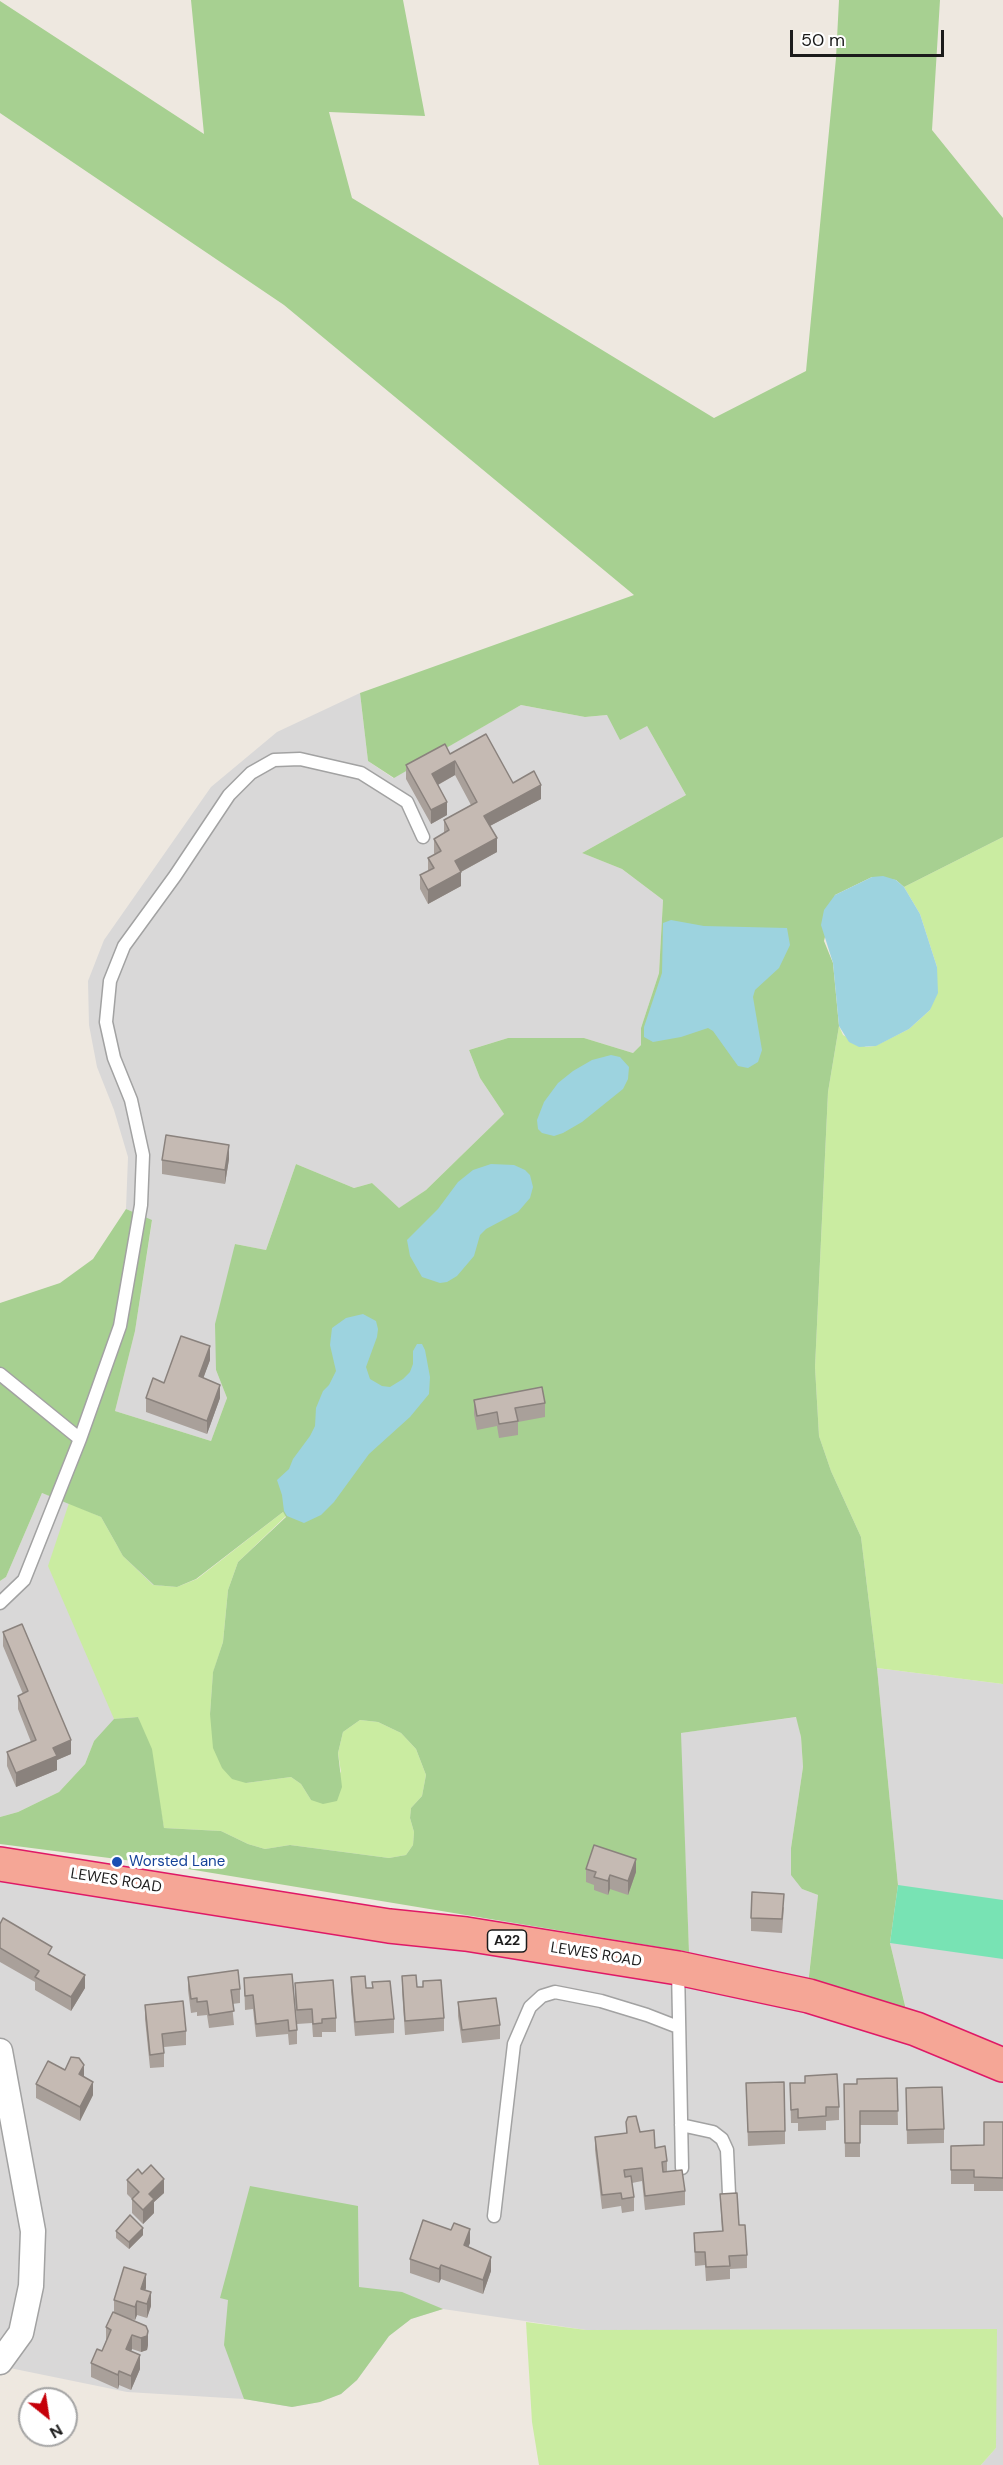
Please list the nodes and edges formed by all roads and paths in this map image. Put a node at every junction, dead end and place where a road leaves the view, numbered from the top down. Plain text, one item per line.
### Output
1 (423, 837) dead end
2 (0, 1374) edge
3 (80, 1439) junction
4 (0, 1603) edge
5 (0, 1864) edge
6 (678, 1968) junction
7 (678, 2027) junction
8 (0, 2051) edge
9 (1003, 2065) edge
10 (681, 2125) junction
11 (682, 2168) edge
12 (729, 2194) edge
13 (494, 2216) dead end
14 (0, 2362) edge

1 - 3 lane
2 - 3 lane
3 - 4 lane
5 - 6 highway, LEWES ROAD / A22
6 - 7 lane
6 - 9 highway, LEWES ROAD / A22
7 - 10 lane
7 - 13 lane
8 - 14 street
10 - 11 lane
10 - 12 lane

